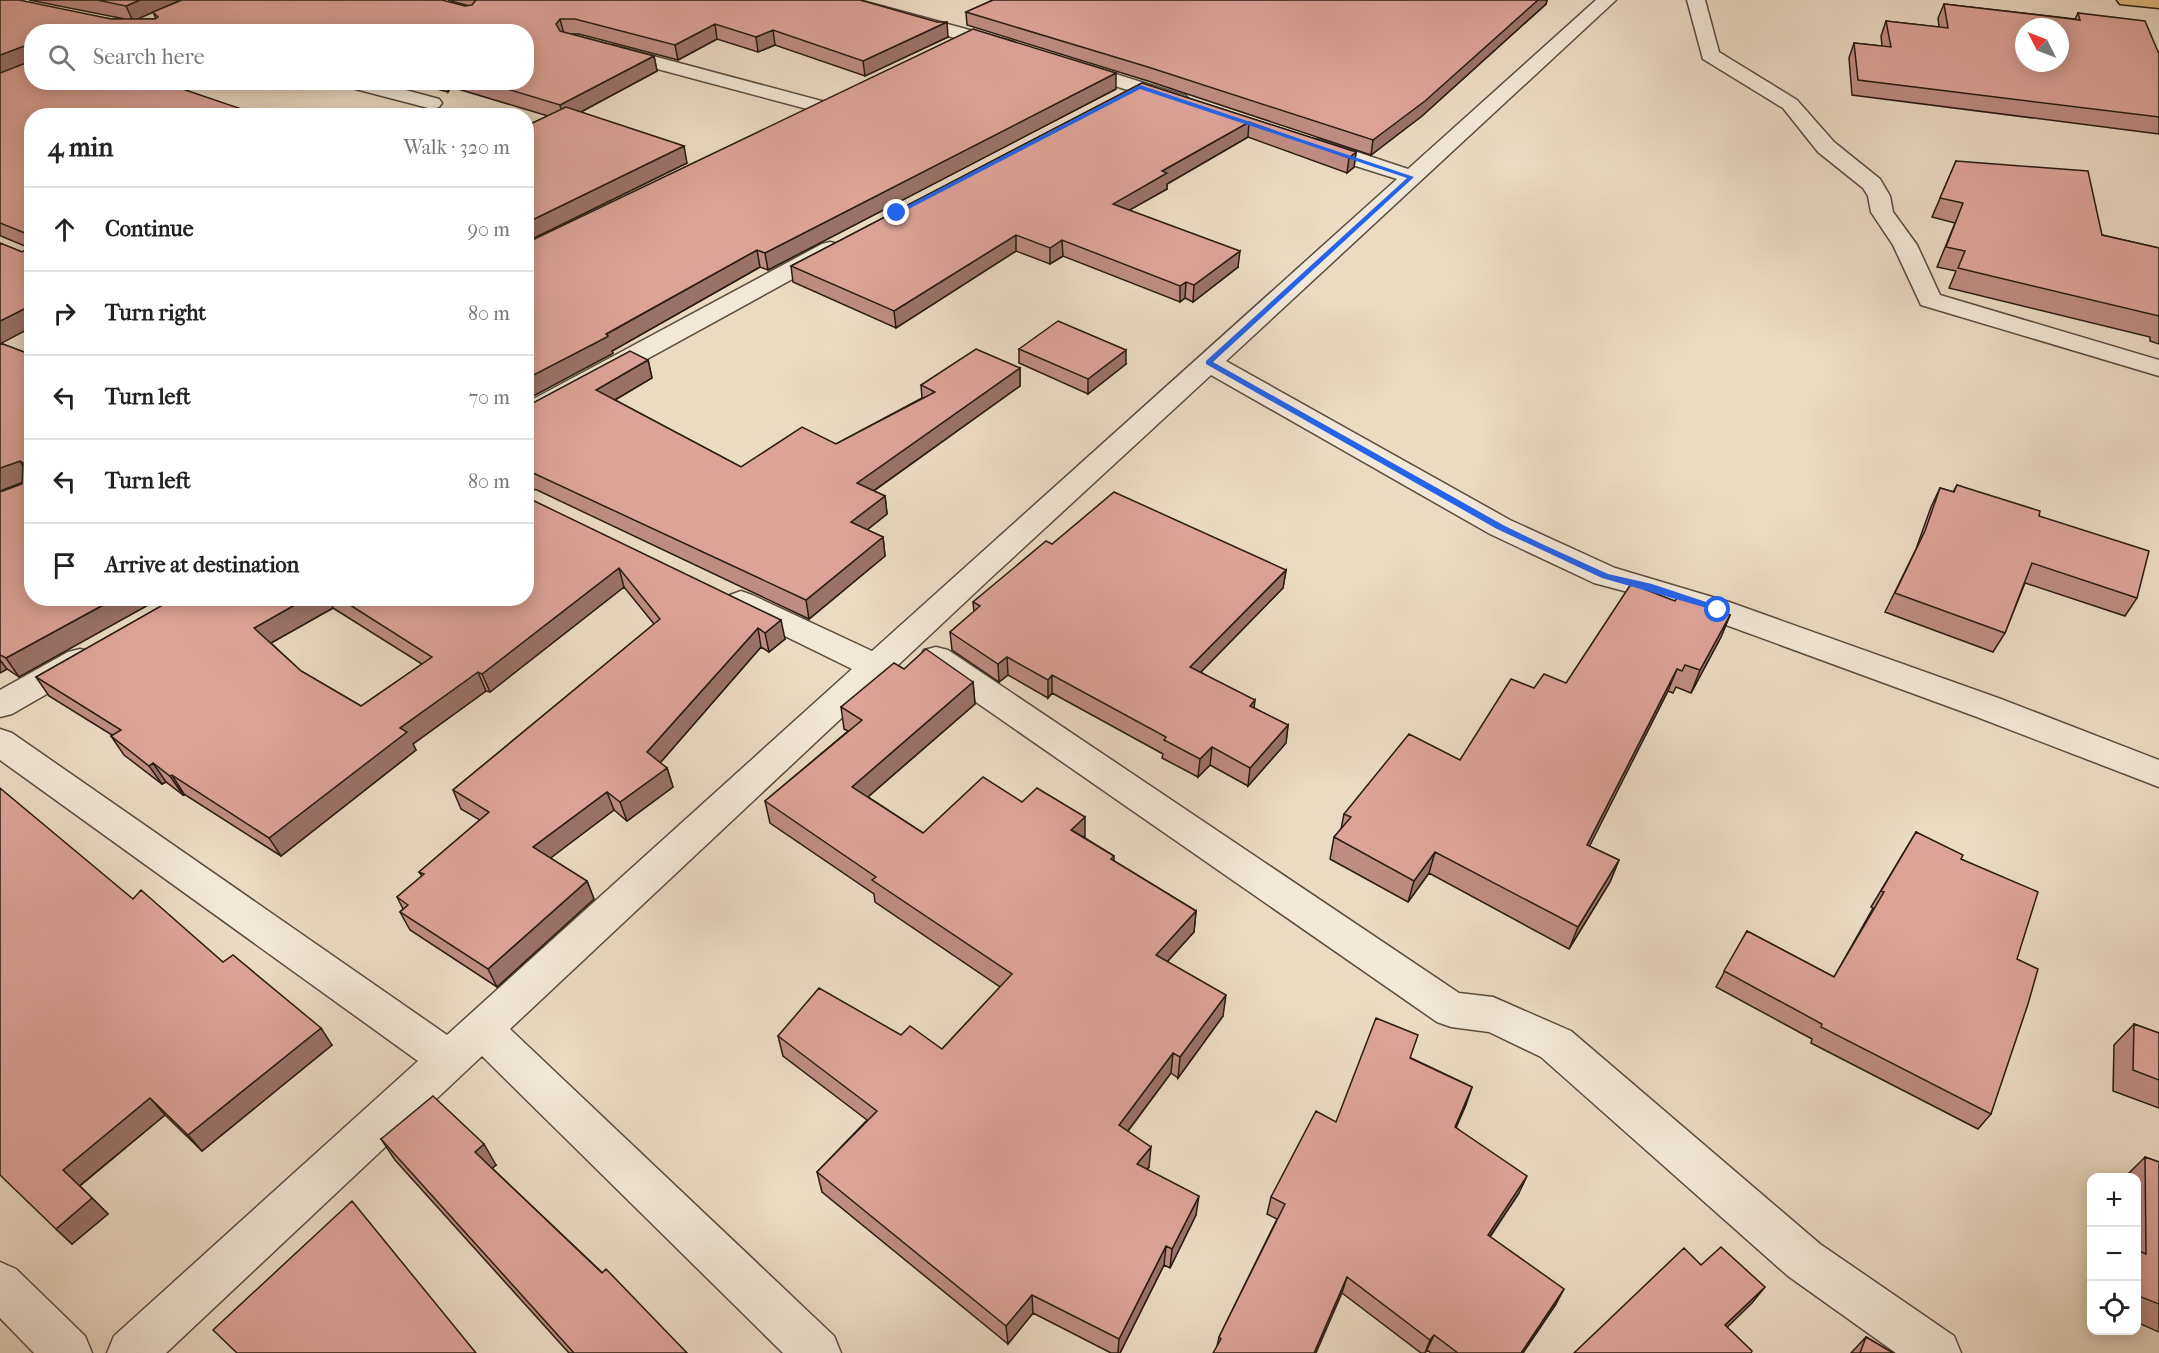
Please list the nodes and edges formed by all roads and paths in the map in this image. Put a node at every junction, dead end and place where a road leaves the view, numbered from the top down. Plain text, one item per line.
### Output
1 (842, 0) edge
2 (1607, 0) edge
3 (1696, 0) edge
4 (2126, 0) edge
5 (2159, 3) edge
6 (973, 35) junction
7 (594, 46) edge
8 (941, 51) edge
9 (1029, 52) edge
10 (1051, 59) edge
11 (1140, 87) junction
12 (382, 90) edge
13 (844, 97) edge
14 (432, 103) dead end
15 (1108, 104) edge
16 (1196, 106) edge
17 (822, 107) junction
18 (796, 119) edge
19 (1298, 140) edge
20 (1411, 177) junction
21 (845, 241) edge
22 (1208, 362) junction
23 (2159, 368) edge
24 (534, 410) edge
25 (717, 590) edge
26 (907, 638) junction
27 (101, 649) edge
28 (876, 667) junction
29 (0, 705) edge
30 (0, 742) edge
31 (2159, 774) edge
32 (482, 1029) junction
33 (449, 1060) junction
34 (0, 1285) edge
35 (68, 1353) edge
36 (131, 1353) edge
37 (817, 1353) edge
38 (1937, 1353) edge

1 - 6 street
2 - 20 street
3 - 23 street
4 - 5 main road
6 - 8 street
6 - 9 street
7 - 17 street
10 - 11 street
11 - 15 street
11 - 16 street
12 - 14 street
13 - 17 street
17 - 18 street
19 - 20 street
20 - 22 street
21 - 24 street
22 - 26 street
22 - 31 street
25 - 28 street
26 - 28 street
26 - 38 street
27 - 29 street
28 - 32 street
30 - 33 street
32 - 33 street
32 - 37 street
33 - 36 street
34 - 35 street

